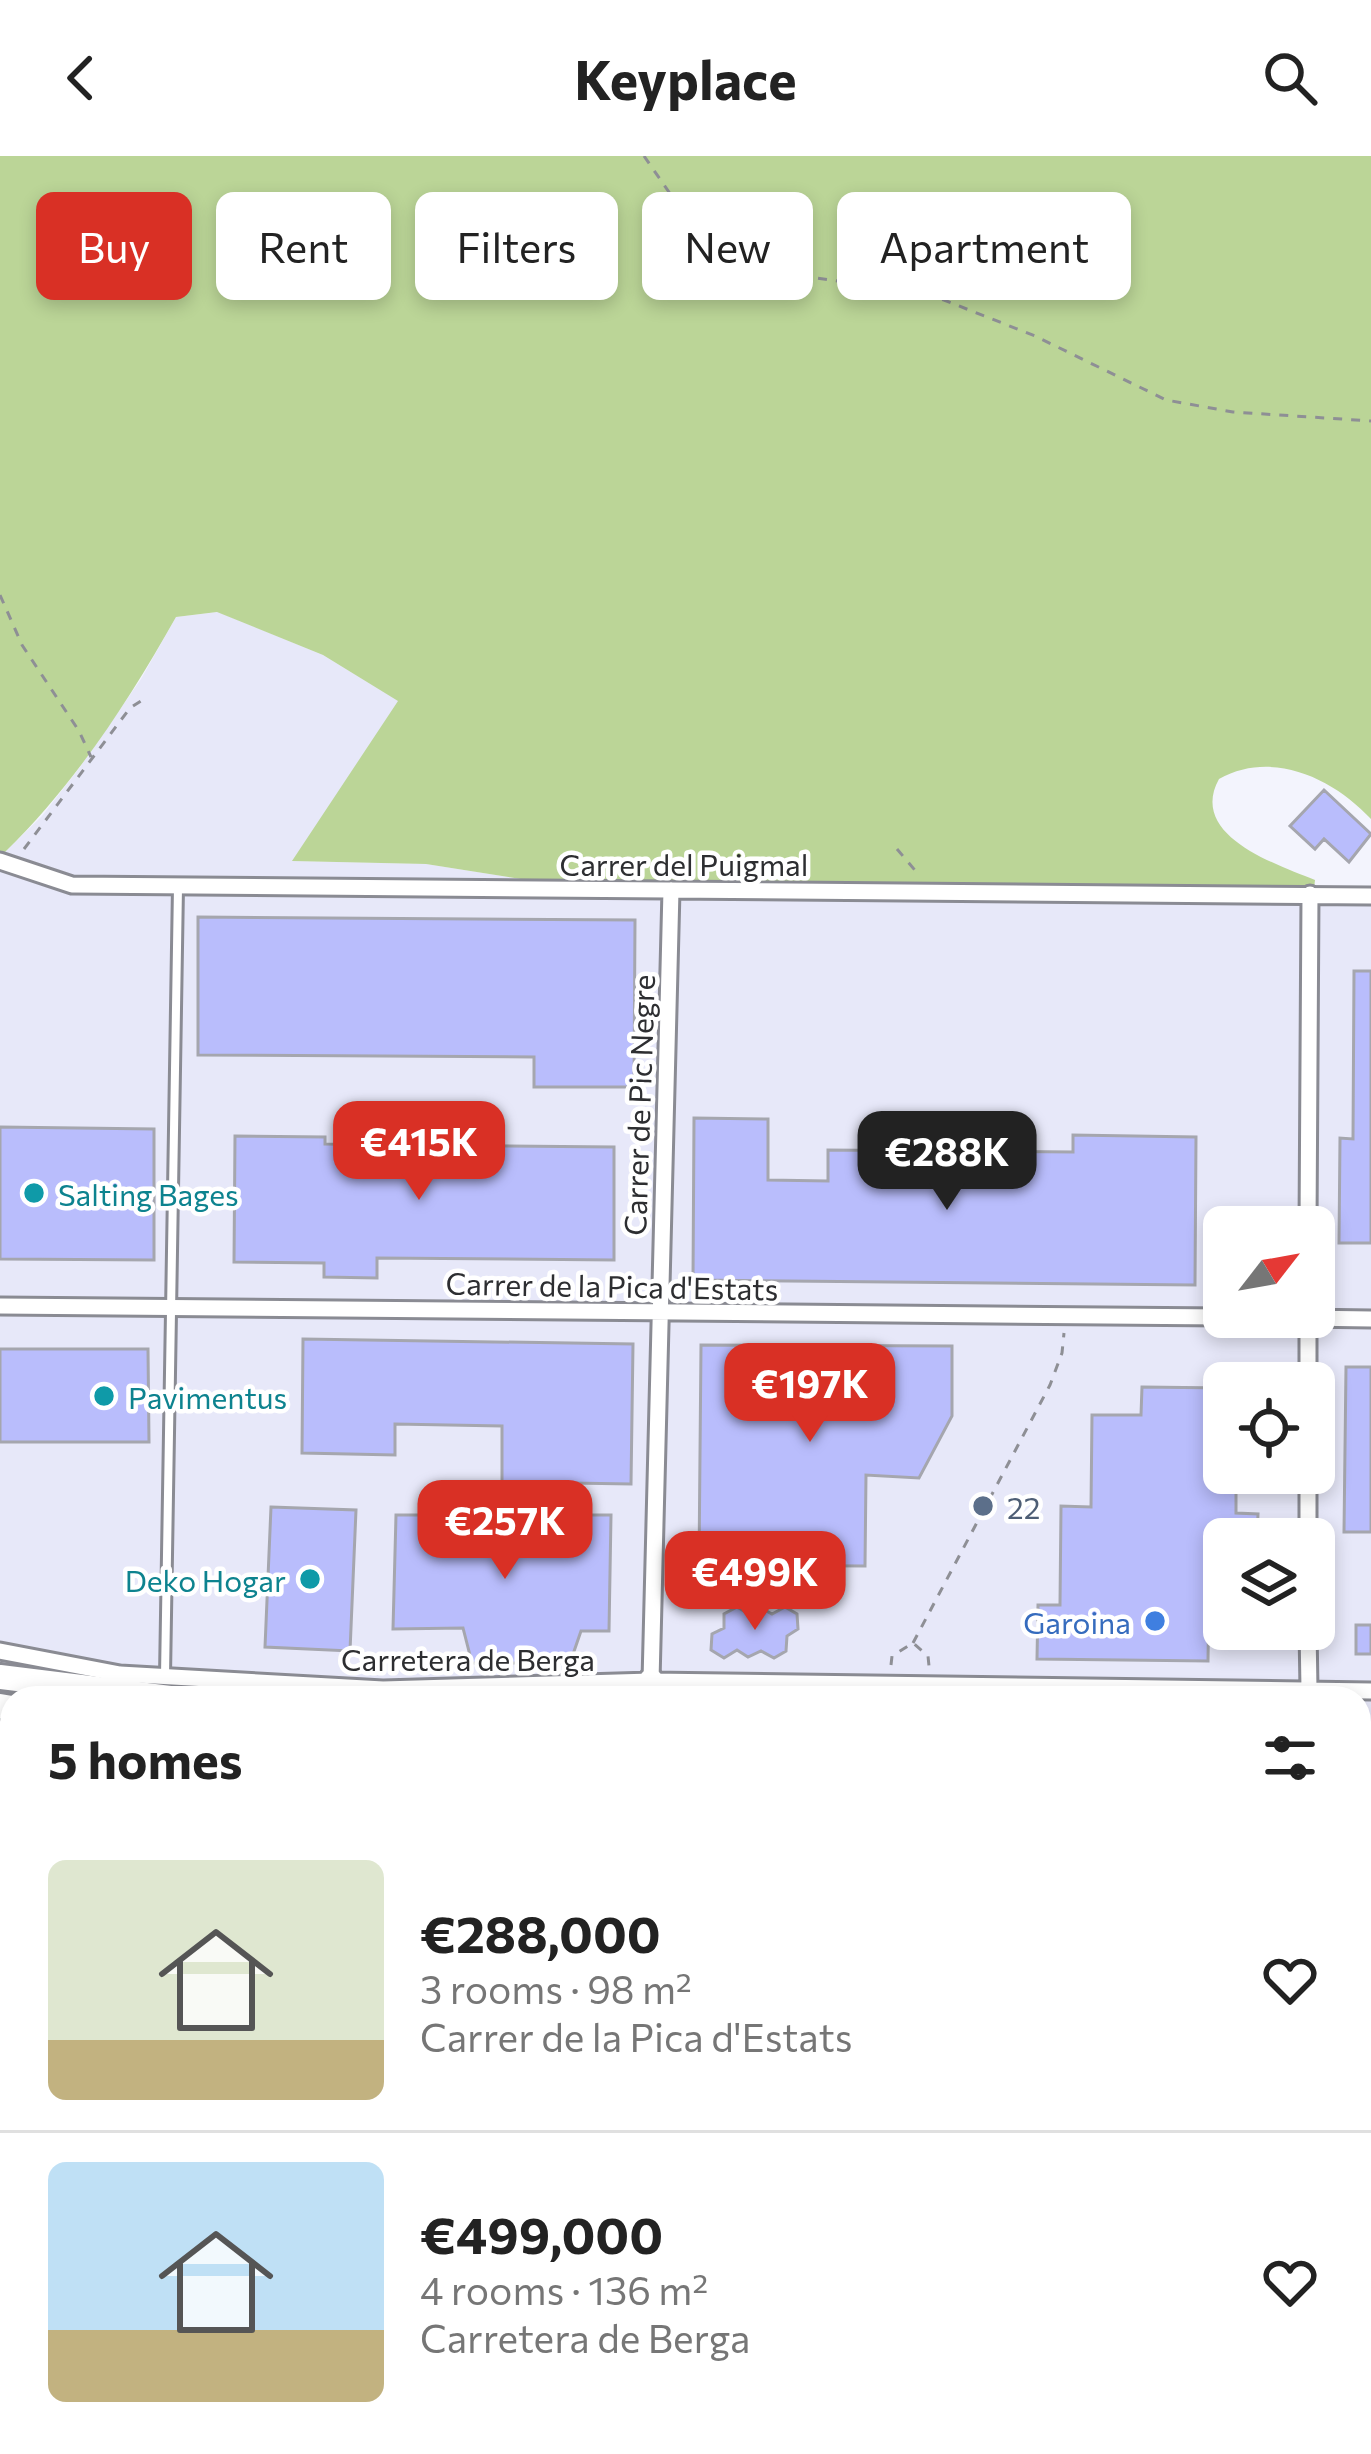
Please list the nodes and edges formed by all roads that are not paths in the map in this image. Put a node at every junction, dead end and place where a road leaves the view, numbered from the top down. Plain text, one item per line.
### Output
1 (6, 863) edge
2 (178, 886) junction
3 (671, 890) junction
4 (1310, 894) junction
5 (1371, 896) edge
6 (1308, 1206) edge
7 (0, 1306) edge
8 (171, 1307) junction
9 (659, 1312) junction
10 (1203, 1317) edge
11 (1335, 1318) edge
12 (1371, 1319) edge
13 (1308, 1650) edge
14 (0, 1651) edge
15 (0, 1677) edge
16 (151, 1686) edge
17 (164, 1686) edge
18 (168, 1686) edge
19 (649, 1686) edge
20 (829, 1686) edge
21 (1025, 1686) edge
22 (1309, 1686) edge

1 - 2 street, Carrer del Puigmal
2 - 3 street, Carrer del Puigmal
2 - 8 lane
3 - 4 street, Carrer del Puigmal
3 - 9 street, Carrer de Pic Negre
4 - 5 street, Carrer del Puigmal
4 - 6 street
7 - 8 street, Carrer de la Pica d'Estats
8 - 9 street, Carrer de la Pica d'Estats
8 - 18 lane
9 - 10 street, Carrer de la Pica d'Estats
9 - 19 street, Carrer de Pic Negre
11 - 12 street, Carrer de la Pica d'Estats
13 - 22 street
14 - 17 street, Carretera de Berga
15 - 16 main road
20 - 21 street, Carretera de Berga

